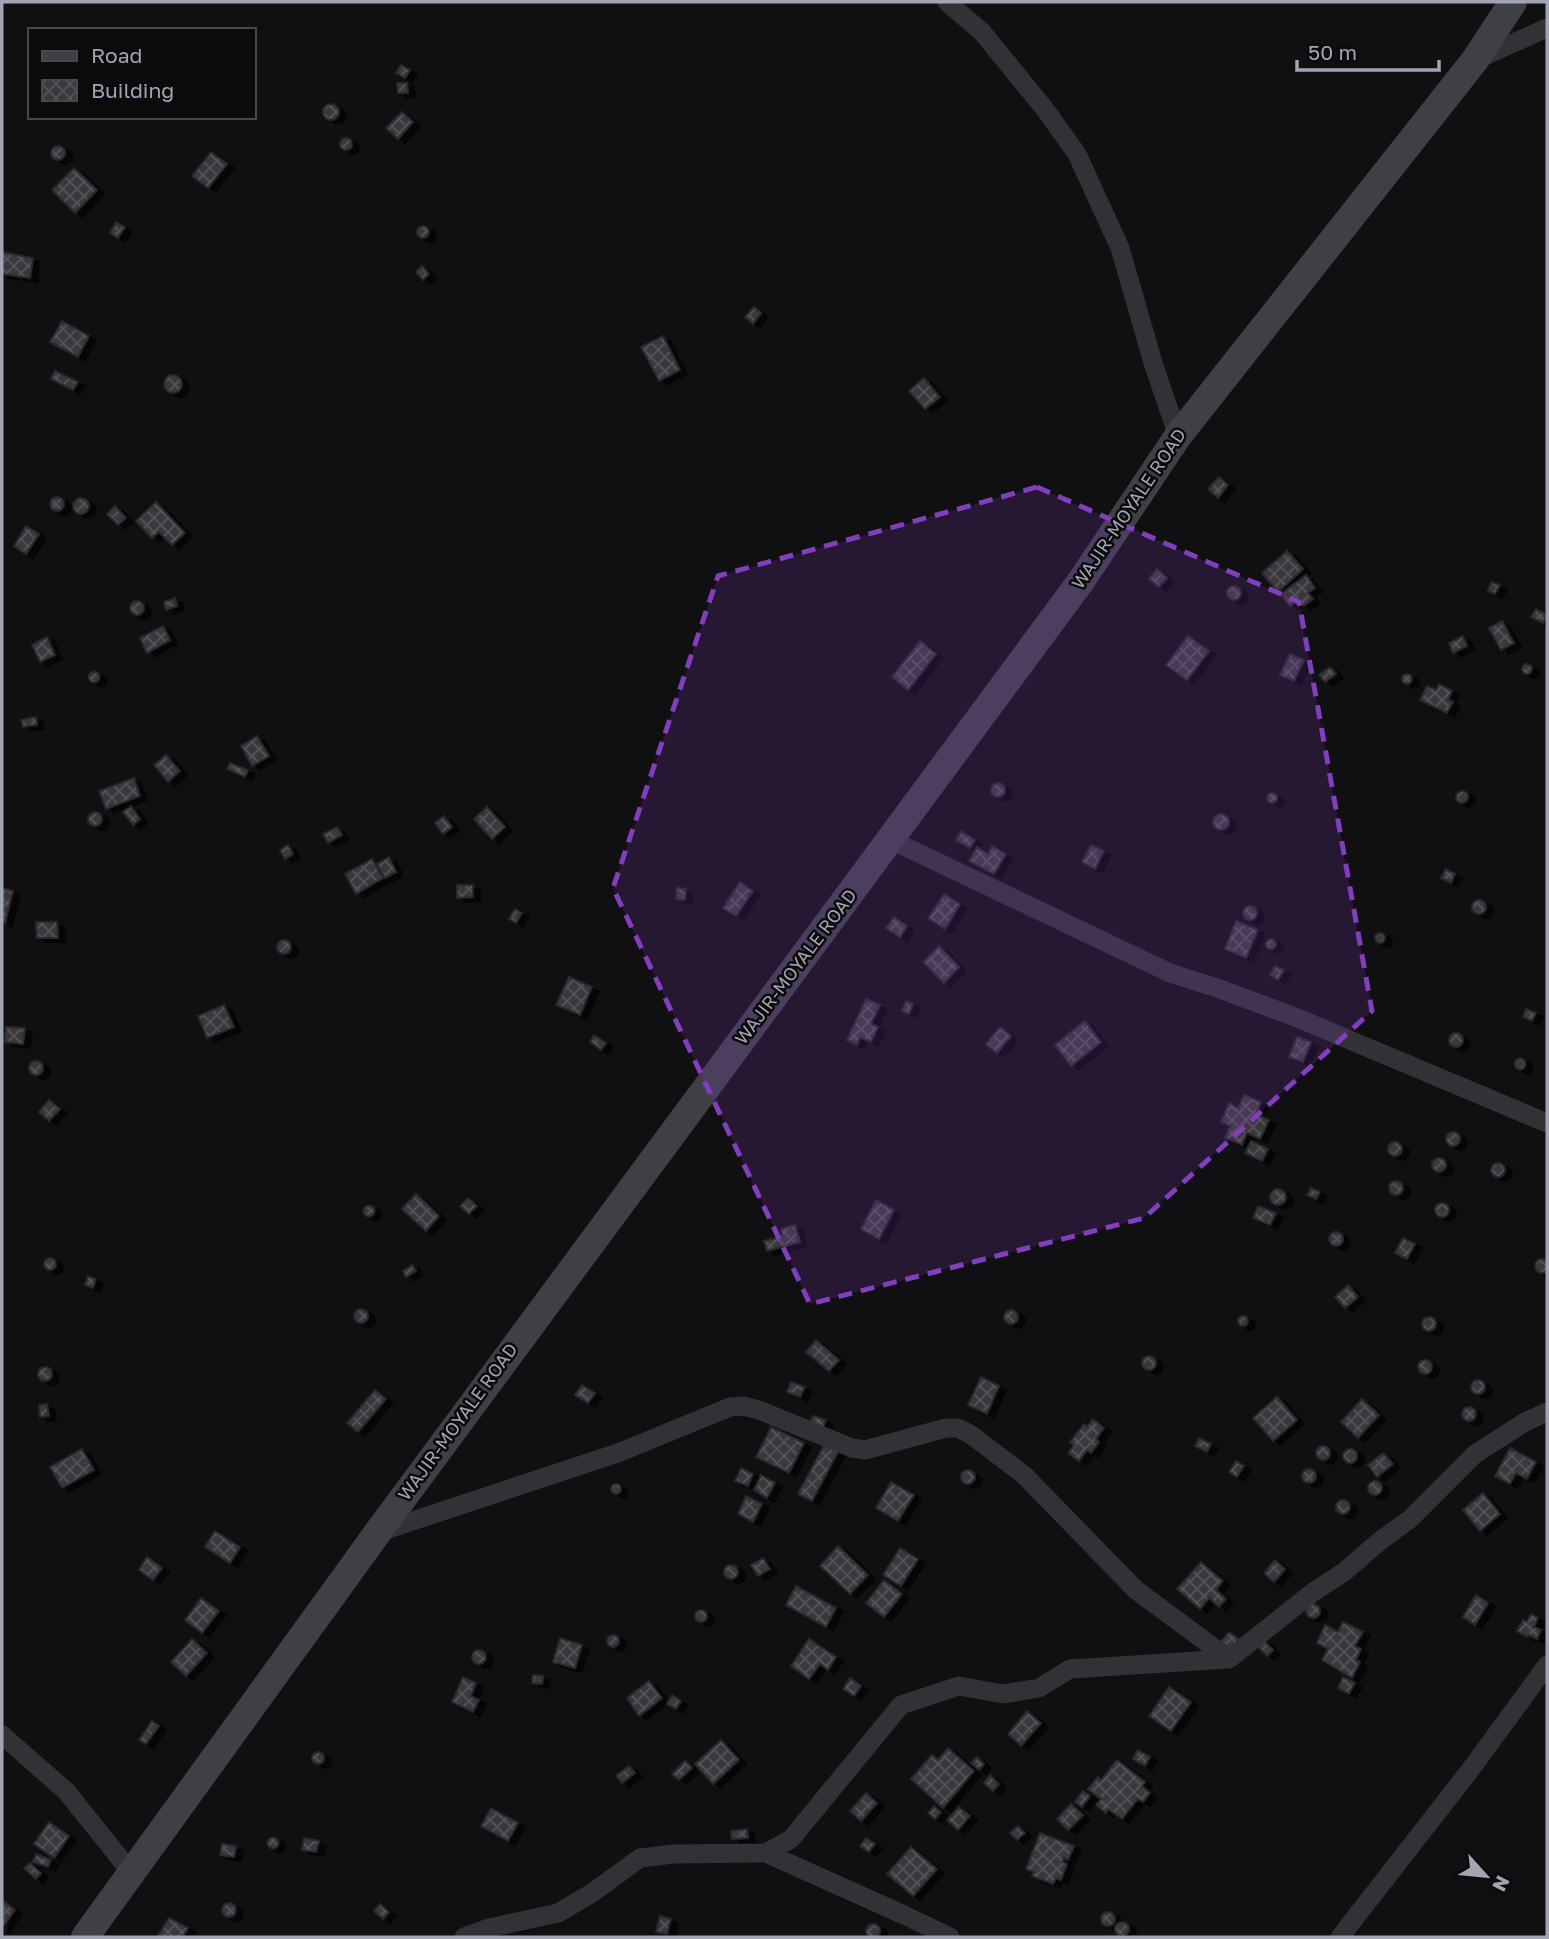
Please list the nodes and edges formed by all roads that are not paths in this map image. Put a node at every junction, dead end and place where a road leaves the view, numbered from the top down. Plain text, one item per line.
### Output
1 (947, 2) edge
2 (1513, 2) edge
3 (1547, 28) edge
4 (1475, 60) junction
5 (1178, 436) junction
6 (891, 840) junction
7 (1547, 1123) edge
8 (1547, 1412) edge
9 (377, 1532) junction
10 (1229, 1659) junction
11 (1547, 1665) edge
12 (2, 1735) edge
13 (766, 1853) junction
14 (131, 1872) junction
15 (85, 1937) edge
16 (464, 1937) edge
17 (950, 1937) edge
18 (1340, 1937) edge

1 - 5 street
2 - 4 main road, WAJIR-MOYALE ROAD
3 - 4 street
4 - 5 main road, WAJIR-MOYALE ROAD
5 - 6 main road, WAJIR-MOYALE ROAD
6 - 7 street
6 - 9 main road, WAJIR-MOYALE ROAD
8 - 10 street
9 - 10 street
9 - 14 main road, WAJIR-MOYALE ROAD
10 - 13 street
11 - 18 street
12 - 14 street
13 - 16 street
13 - 17 street
14 - 15 main road, WAJIR-MOYALE ROAD

